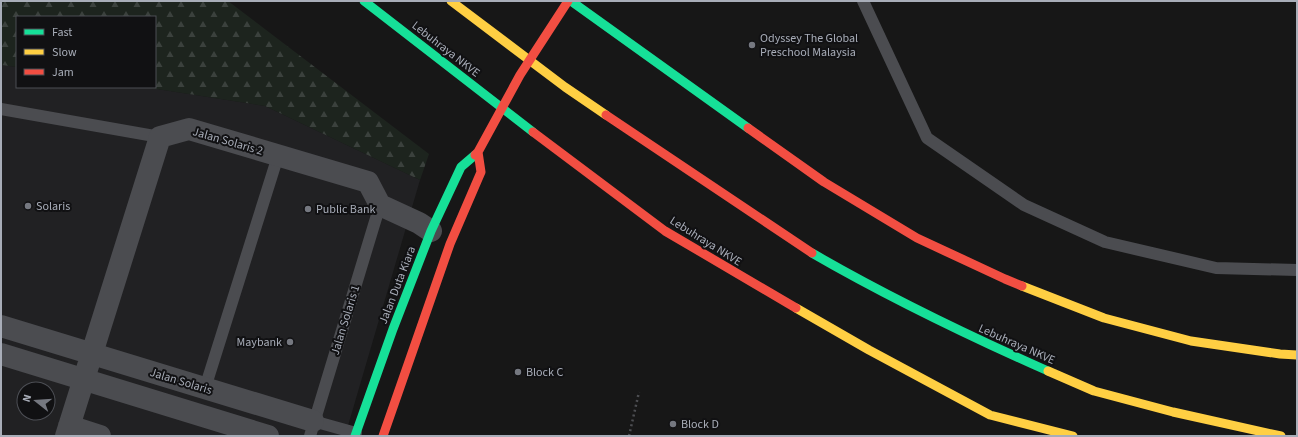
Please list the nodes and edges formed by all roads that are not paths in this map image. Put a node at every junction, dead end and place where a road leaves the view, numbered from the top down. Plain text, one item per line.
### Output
1 (364, 1) edge
2 (451, 1) edge
3 (570, 1) edge
4 (863, 1) edge
5 (1, 109) edge
6 (160, 137) junction
7 (478, 152) junction
8 (278, 156) junction
9 (380, 205) junction
10 (431, 231) junction
11 (1297, 270) edge
12 (1, 326) edge
13 (1, 354) edge
14 (91, 354) junction
15 (1297, 355) edge
16 (83, 380) junction
17 (205, 388) junction
18 (990, 415) junction
19 (311, 429) edge
20 (67, 431) edge
21 (357, 435) edge
22 (100, 436) edge
23 (268, 436) edge
24 (383, 436) edge
25 (1032, 436) edge
26 (1073, 436) edge
27 (1282, 436) edge

1 - 18 main road, Lebuhraya NKVE
2 - 27 main road, Lebuhraya NKVE
3 - 7 main road, Jalan Duta Kiara
3 - 15 main road
4 - 11 lane
5 - 6 lane
6 - 8 street, Jalan Solaris 2
6 - 14 street
7 - 10 main road, Jalan Duta Kiara
7 - 24 main road
8 - 9 street, Jalan Solaris 2
8 - 17 lane
9 - 10 street
9 - 19 lane, Jalan Solaris 1
10 - 21 main road, Jalan Duta Kiara
12 - 14 street, Jalan Solaris
13 - 16 street
14 - 16 street
14 - 17 street, Jalan Solaris
16 - 20 street
16 - 23 street
17 - 19 street, Jalan Solaris
18 - 25 main road
18 - 26 main road, Lebuhraya NKVE
19 - 21 lane, Jalan Solaris
20 - 22 street

